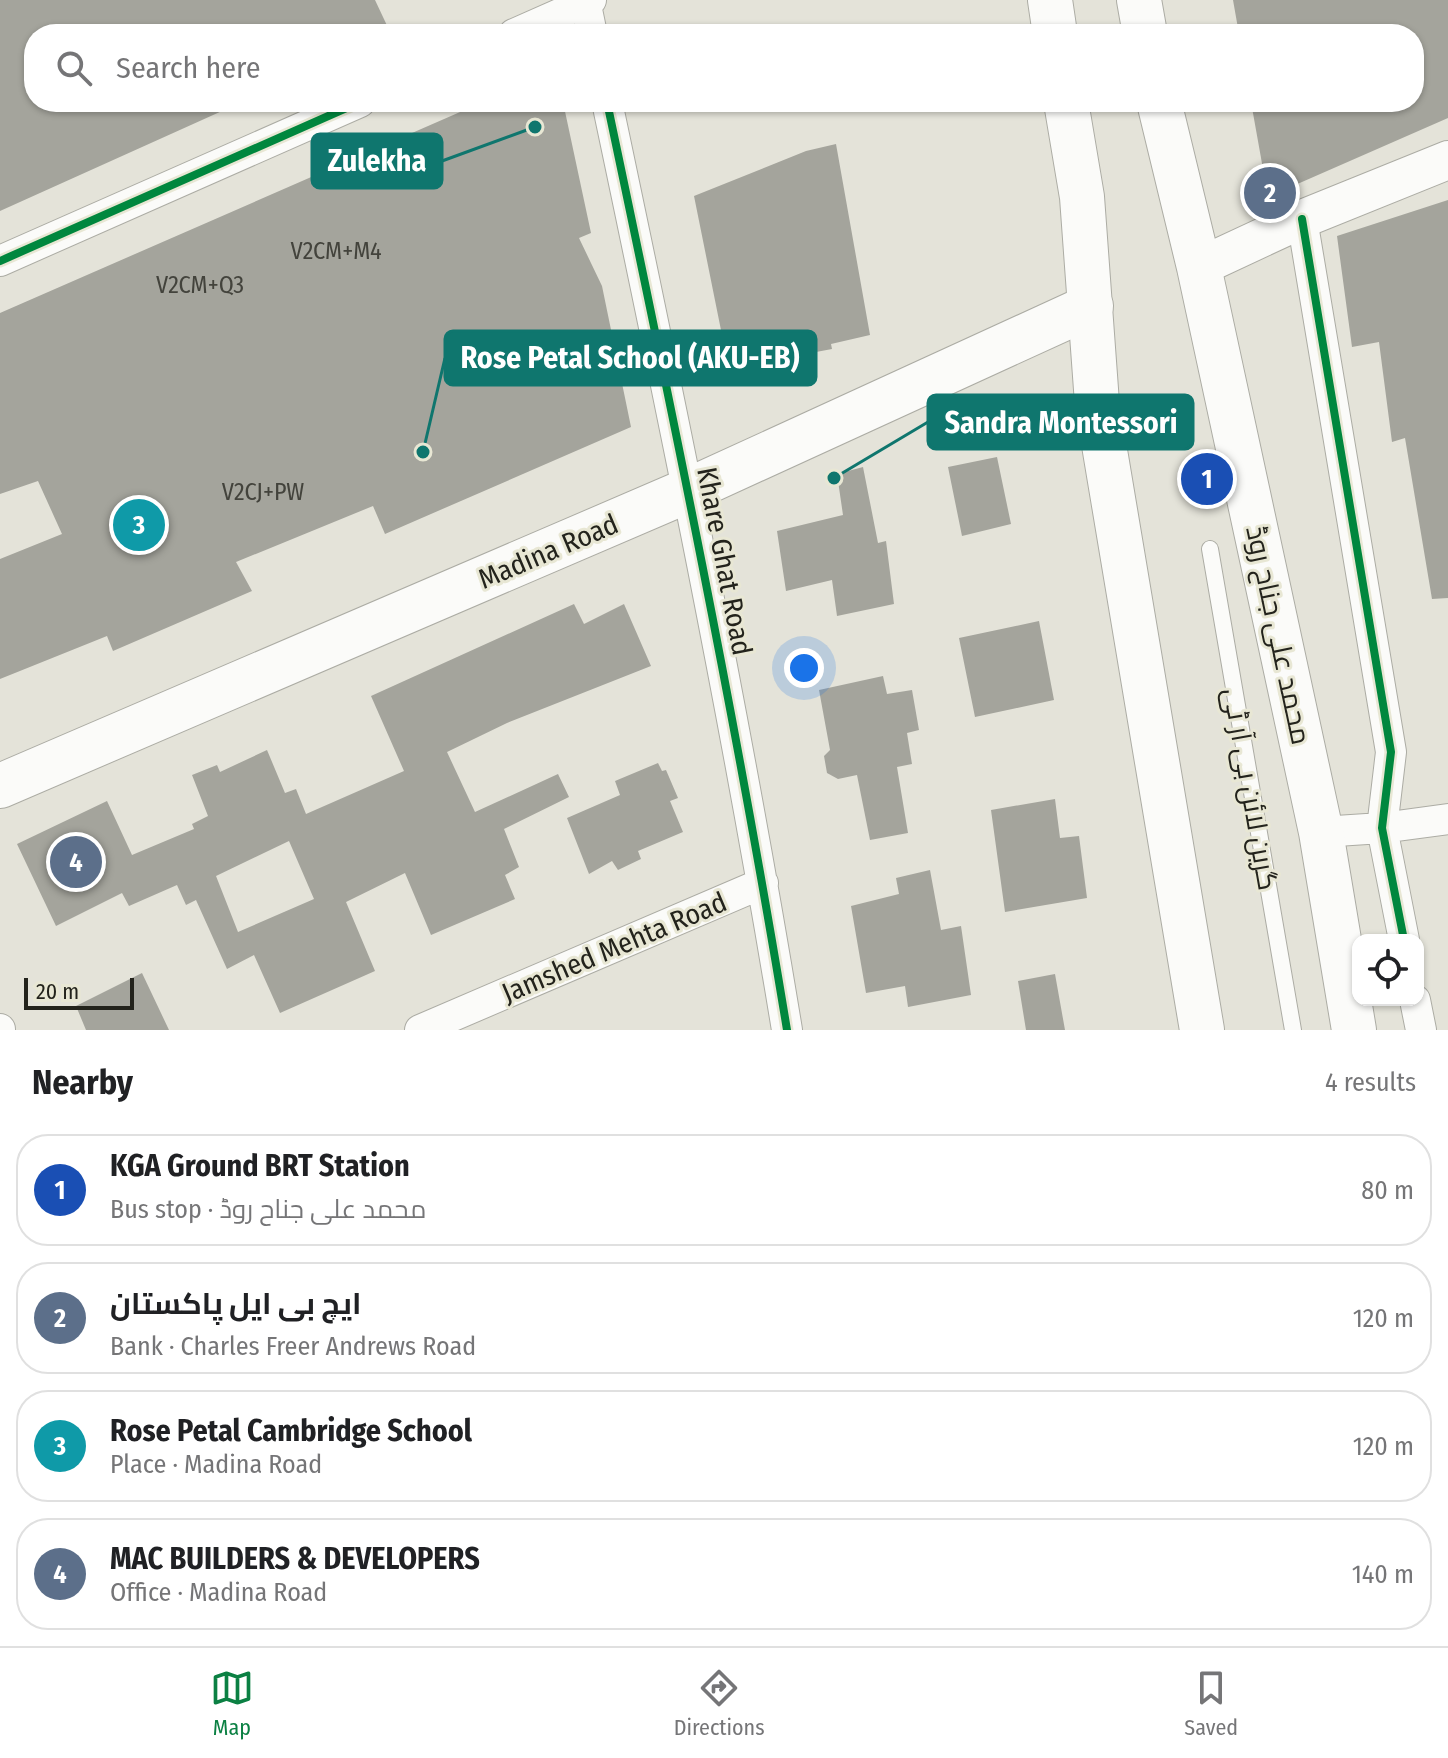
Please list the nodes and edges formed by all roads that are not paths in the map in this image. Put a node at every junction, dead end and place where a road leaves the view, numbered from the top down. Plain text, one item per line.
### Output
1 (1050, 0) edge
2 (1139, 0) edge
3 (587, 1) edge
4 (536, 24) edge
5 (590, 24) edge
6 (1054, 24) edge
7 (1143, 24) edge
8 (337, 112) edge
9 (609, 112) edge
10 (1068, 112) edge
11 (1161, 112) edge
12 (1448, 160) edge
13 (1302, 219) junction
14 (0, 261) edge
15 (1199, 267) junction
16 (1091, 306) junction
17 (689, 490) junction
18 (1210, 549) dead end
19 (0, 786) edge
20 (1448, 819) edge
21 (1382, 828) junction
22 (1321, 832) junction
23 (763, 883) junction
24 (1403, 934) edge
25 (1416, 1006) edge
26 (420, 1030) edge
27 (787, 1030) edge
28 (1202, 1030) edge
29 (1293, 1030) edge
30 (1354, 1030) edge
31 (1421, 1030) edge

1 - 6 main road
2 - 7 main road
3 - 4 street
3 - 5 street
8 - 14 street
9 - 17 street, Khare Ghat Road
10 - 16 main road
11 - 15 main road, محمد علی جناح روڈ
12 - 13 street
13 - 15 street
13 - 21 street
15 - 22 main road, محمد علی جناح روڈ
16 - 17 main road, Madina Road
16 - 28 main road
17 - 19 main road, Madina Road
17 - 23 street, Khare Ghat Road
18 - 29 lane, گرین لائن بی آر ٹی
20 - 21 street
21 - 22 street
21 - 24 street
22 - 30 main road, محمد علی جناح روڈ
23 - 26 street, Jamshed Mehta Road
23 - 27 street, Khare Ghat Road
25 - 31 street

